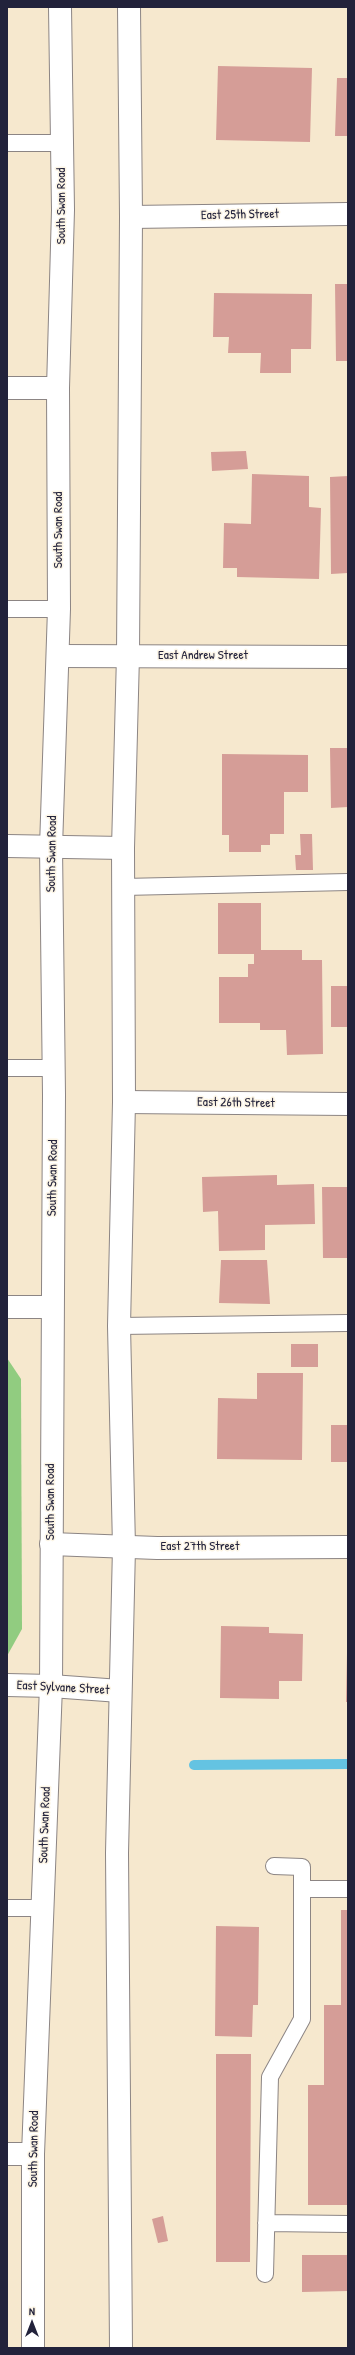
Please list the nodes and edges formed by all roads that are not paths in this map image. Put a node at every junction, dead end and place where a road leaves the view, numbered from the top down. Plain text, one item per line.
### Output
1 (60, 7) edge
2 (129, 7) edge
3 (7, 143) edge
4 (62, 143) junction
5 (348, 214) edge
6 (132, 217) junction
7 (7, 388) edge
8 (58, 388) junction
9 (7, 609) edge
10 (59, 609) junction
11 (128, 655) junction
12 (58, 656) junction
13 (348, 657) edge
14 (7, 846) edge
15 (51, 847) junction
16 (123, 848) junction
17 (348, 882) edge
18 (123, 887) junction
19 (7, 1068) edge
20 (53, 1068) junction
21 (124, 1102) junction
22 (348, 1104) edge
23 (7, 1306) edge
24 (52, 1306) junction
25 (348, 1323) edge
26 (119, 1326) junction
27 (51, 1544) junction
28 (124, 1547) junction
29 (348, 1547) edge
30 (7, 1686) edge
31 (51, 1686) junction
32 (120, 1691) junction
33 (274, 1866) dead end
34 (302, 1889) junction
35 (348, 1889) edge
36 (7, 1908) edge
37 (42, 1908) junction
38 (7, 2154) edge
39 (33, 2154) junction
40 (266, 2223) junction
41 (348, 2224) edge
42 (266, 2274) dead end
43 (33, 2348) edge
44 (121, 2348) edge

1 - 4 main road, South Swan Road
2 - 6 main road
3 - 4 lane
4 - 8 main road, South Swan Road
5 - 6 main road, East 25th Street
6 - 11 main road
7 - 8 main road
8 - 10 main road, South Swan Road
9 - 10 lane
10 - 12 main road, South Swan Road
11 - 12 main road, East Andrew Street
11 - 13 main road, East Andrew Street
11 - 16 main road
12 - 15 main road, South Swan Road
14 - 15 main road
15 - 16 main road
15 - 20 main road, South Swan Road
16 - 18 main road
17 - 18 lane
18 - 21 main road
19 - 20 lane
20 - 24 main road, South Swan Road
21 - 22 main road, East 26th Street
21 - 26 main road
23 - 24 main road
24 - 27 main road, South Swan Road
25 - 26 lane
26 - 28 main road
27 - 28 main road, East 27th Street
27 - 31 main road, South Swan Road
28 - 29 main road, East 27th Street
28 - 32 main road
30 - 31 main road, East Sylvane Street
31 - 32 main road, East Sylvane Street
31 - 37 main road, South Swan Road
32 - 44 main road
33 - 34 lane
34 - 35 lane
34 - 40 lane
36 - 37 lane
37 - 39 main road, South Swan Road
38 - 39 main road
39 - 43 main road, South Swan Road
40 - 41 lane
40 - 42 lane

